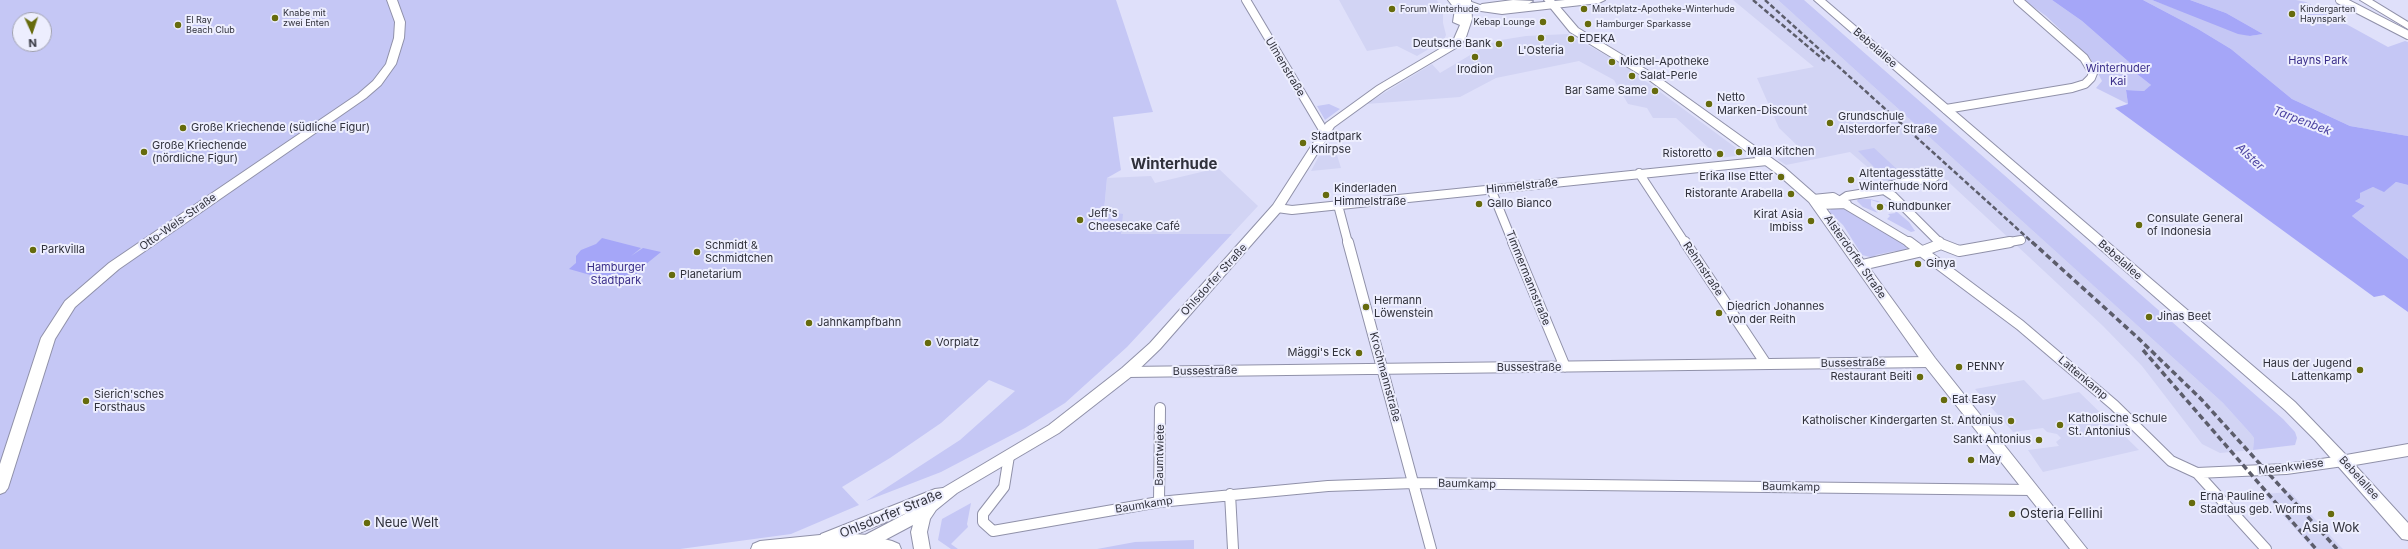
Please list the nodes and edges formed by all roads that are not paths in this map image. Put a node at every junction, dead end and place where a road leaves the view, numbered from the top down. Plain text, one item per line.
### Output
1 (392, 0) edge
2 (1246, 0) edge
3 (1454, 0) edge
4 (1594, 0) edge
5 (1819, 0) edge
6 (2018, 0) edge
7 (2340, 0) edge
8 (2365, 0) edge
9 (1534, 1) edge
10 (1551, 3) edge
11 (1468, 8) edge
12 (1510, 10) junction
13 (2408, 26) edge
14 (2408, 35) edge
15 (1946, 109) junction
16 (1325, 133) junction
17 (1767, 161) junction
18 (1639, 173) junction
19 (1935, 177) dead end
20 (1491, 189) junction
21 (1884, 190) junction
22 (1816, 202) junction
23 (1845, 202) junction
24 (1338, 205) junction
25 (1277, 208) junction
26 (2021, 240) dead end
27 (1941, 244) junction
28 (1923, 251) junction
29 (1862, 265) junction
30 (1930, 362) junction
31 (1766, 364) junction
32 (1565, 367) junction
33 (1382, 369) junction
34 (1127, 372) junction
35 (1160, 408) dead end
36 (2408, 450) edge
37 (1009, 456) junction
38 (2343, 461) junction
39 (2197, 473) junction
40 (1414, 483) junction
41 (0, 488) edge
42 (952, 489) junction
43 (2032, 490) junction
44 (1230, 494) junction
45 (1159, 502) junction
46 (930, 506) junction
47 (885, 516) junction
48 (2408, 534) edge
49 (806, 544) junction
50 (863, 547) edge
51 (760, 549) edge
52 (892, 549) edge
53 (922, 549) edge
54 (1233, 549) edge
55 (1430, 549) edge
56 (2079, 549) edge
57 (2266, 549) edge

1 - 41 street, Otto-Wels-Straße
2 - 16 street, Ulmenstraße
3 - 11 main road
4 - 10 main road
5 - 15 street, Bebelallee
6 - 15 street
7 - 14 street
8 - 13 street
9 - 11 main road
10 - 12 main road
10 - 17 street, Alsterdorfer Straße
11 - 12 main road
11 - 12 street
11 - 16 street, Ohlsdorfer Straße
15 - 38 street, Bebelallee
16 - 25 street, Ohlsdorfer Straße
17 - 18 street, Himmelstraße
17 - 22 street, Alsterdorfer Straße
18 - 20 street, Himmelstraße
18 - 31 street, Rehmstraße
19 - 21 street
20 - 24 street, Himmelstraße
20 - 32 street, Timmermannstraße
21 - 23 street
21 - 27 street
22 - 23 street
22 - 29 street, Alsterdorfer Straße
23 - 28 street, Lattenkamp
24 - 25 street, Himmelstraße
24 - 33 street, Krochmannstraße
25 - 34 street, Ohlsdorfer Straße
26 - 27 street
27 - 28 street
28 - 29 street
28 - 39 street, Lattenkamp
29 - 30 street, Alsterdorfer Straße
30 - 31 street, Bussestraße
30 - 43 street, Alsterdorfer Straße
31 - 32 street, Bussestraße
32 - 33 street, Bussestraße
33 - 34 street, Bussestraße
33 - 40 street, Krochmannstraße
34 - 37 street, Ohlsdorfer Straße
35 - 45 street, Baumtwiete
36 - 38 street, Meenkwiese
37 - 42 street, Ohlsdorfer Straße
37 - 45 street, Baumkamp
38 - 39 street, Meenkwiese
38 - 48 street, Bebelallee
39 - 57 street, Lattenkamp
40 - 43 street, Baumkamp
40 - 44 street, Baumkamp
40 - 55 street, Krochmannstraße
42 - 46 street, Ohlsdorfer Straße
42 - 47 street, Ohlsdorfer Straße
43 - 56 street, Alsterdorfer Straße
44 - 45 street, Baumkamp
44 - 54 street
46 - 50 street, Ohlsdorfer Straße
46 - 53 street
47 - 49 street, Ohlsdorfer Straße
47 - 50 street
49 - 50 main road
49 - 51 main road
50 - 52 main road

